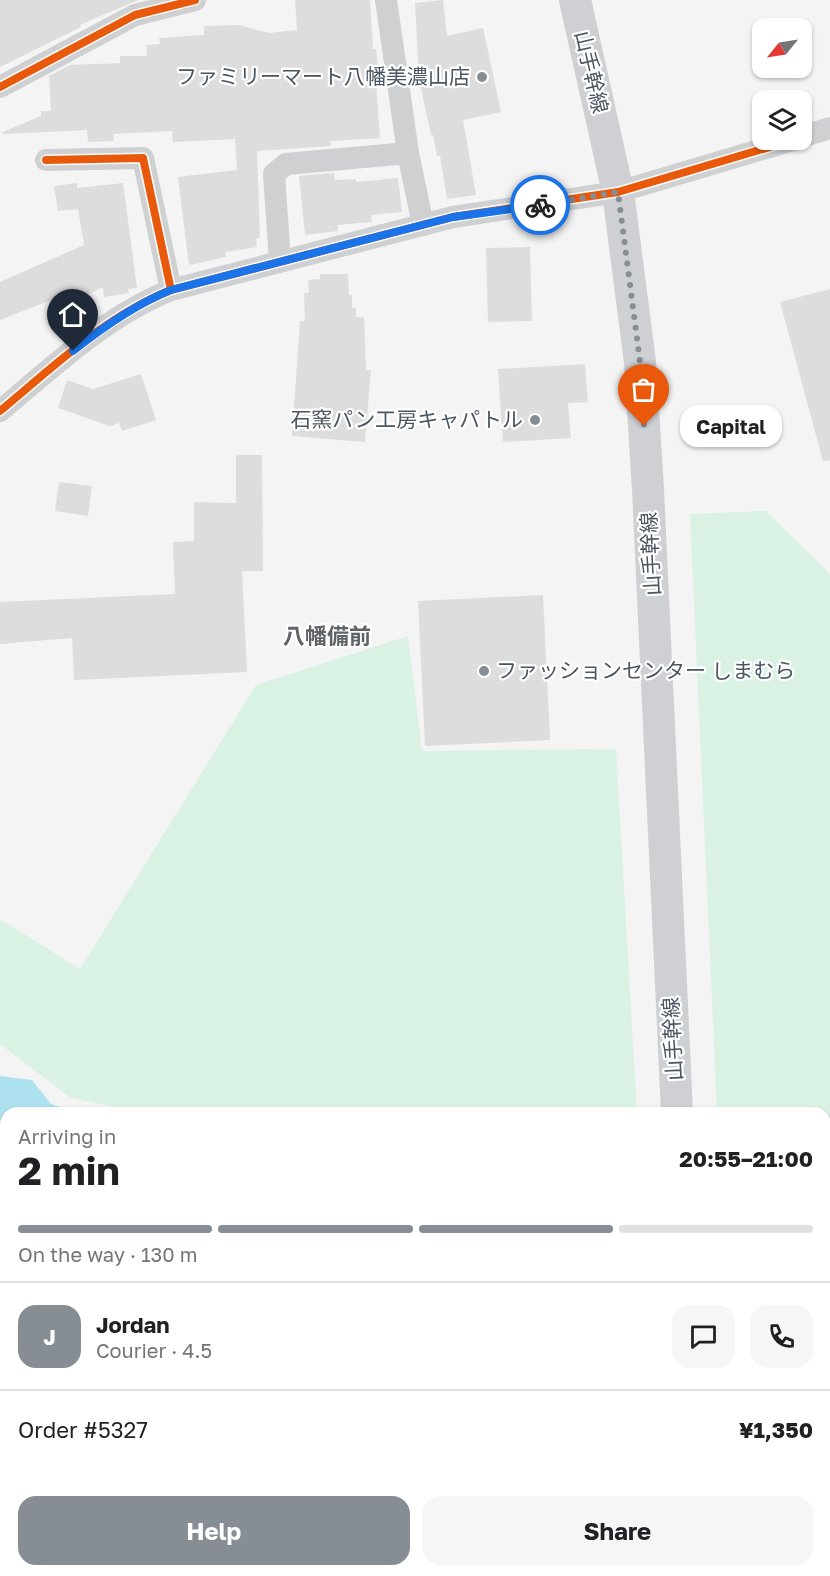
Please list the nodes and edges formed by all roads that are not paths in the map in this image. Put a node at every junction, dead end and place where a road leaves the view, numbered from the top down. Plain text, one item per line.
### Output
1 (195, 0) edge
2 (386, 0) edge
3 (574, 0) edge
4 (0, 87) edge
5 (830, 128) edge
6 (812, 134) edge
7 (759, 150) edge
8 (408, 153) junction
9 (46, 160) dead end
10 (618, 192) junction
11 (423, 225) junction
12 (280, 261) junction
13 (171, 290) junction
14 (0, 411) edge
15 (677, 1107) edge

1 - 4 street
2 - 8 street
3 - 10 main road, 山手幹線
5 - 6 street
7 - 10 street
8 - 11 street
8 - 12 street
9 - 13 street
10 - 11 street
10 - 15 main road, 山手幹線
11 - 12 street
12 - 13 street
13 - 14 street

